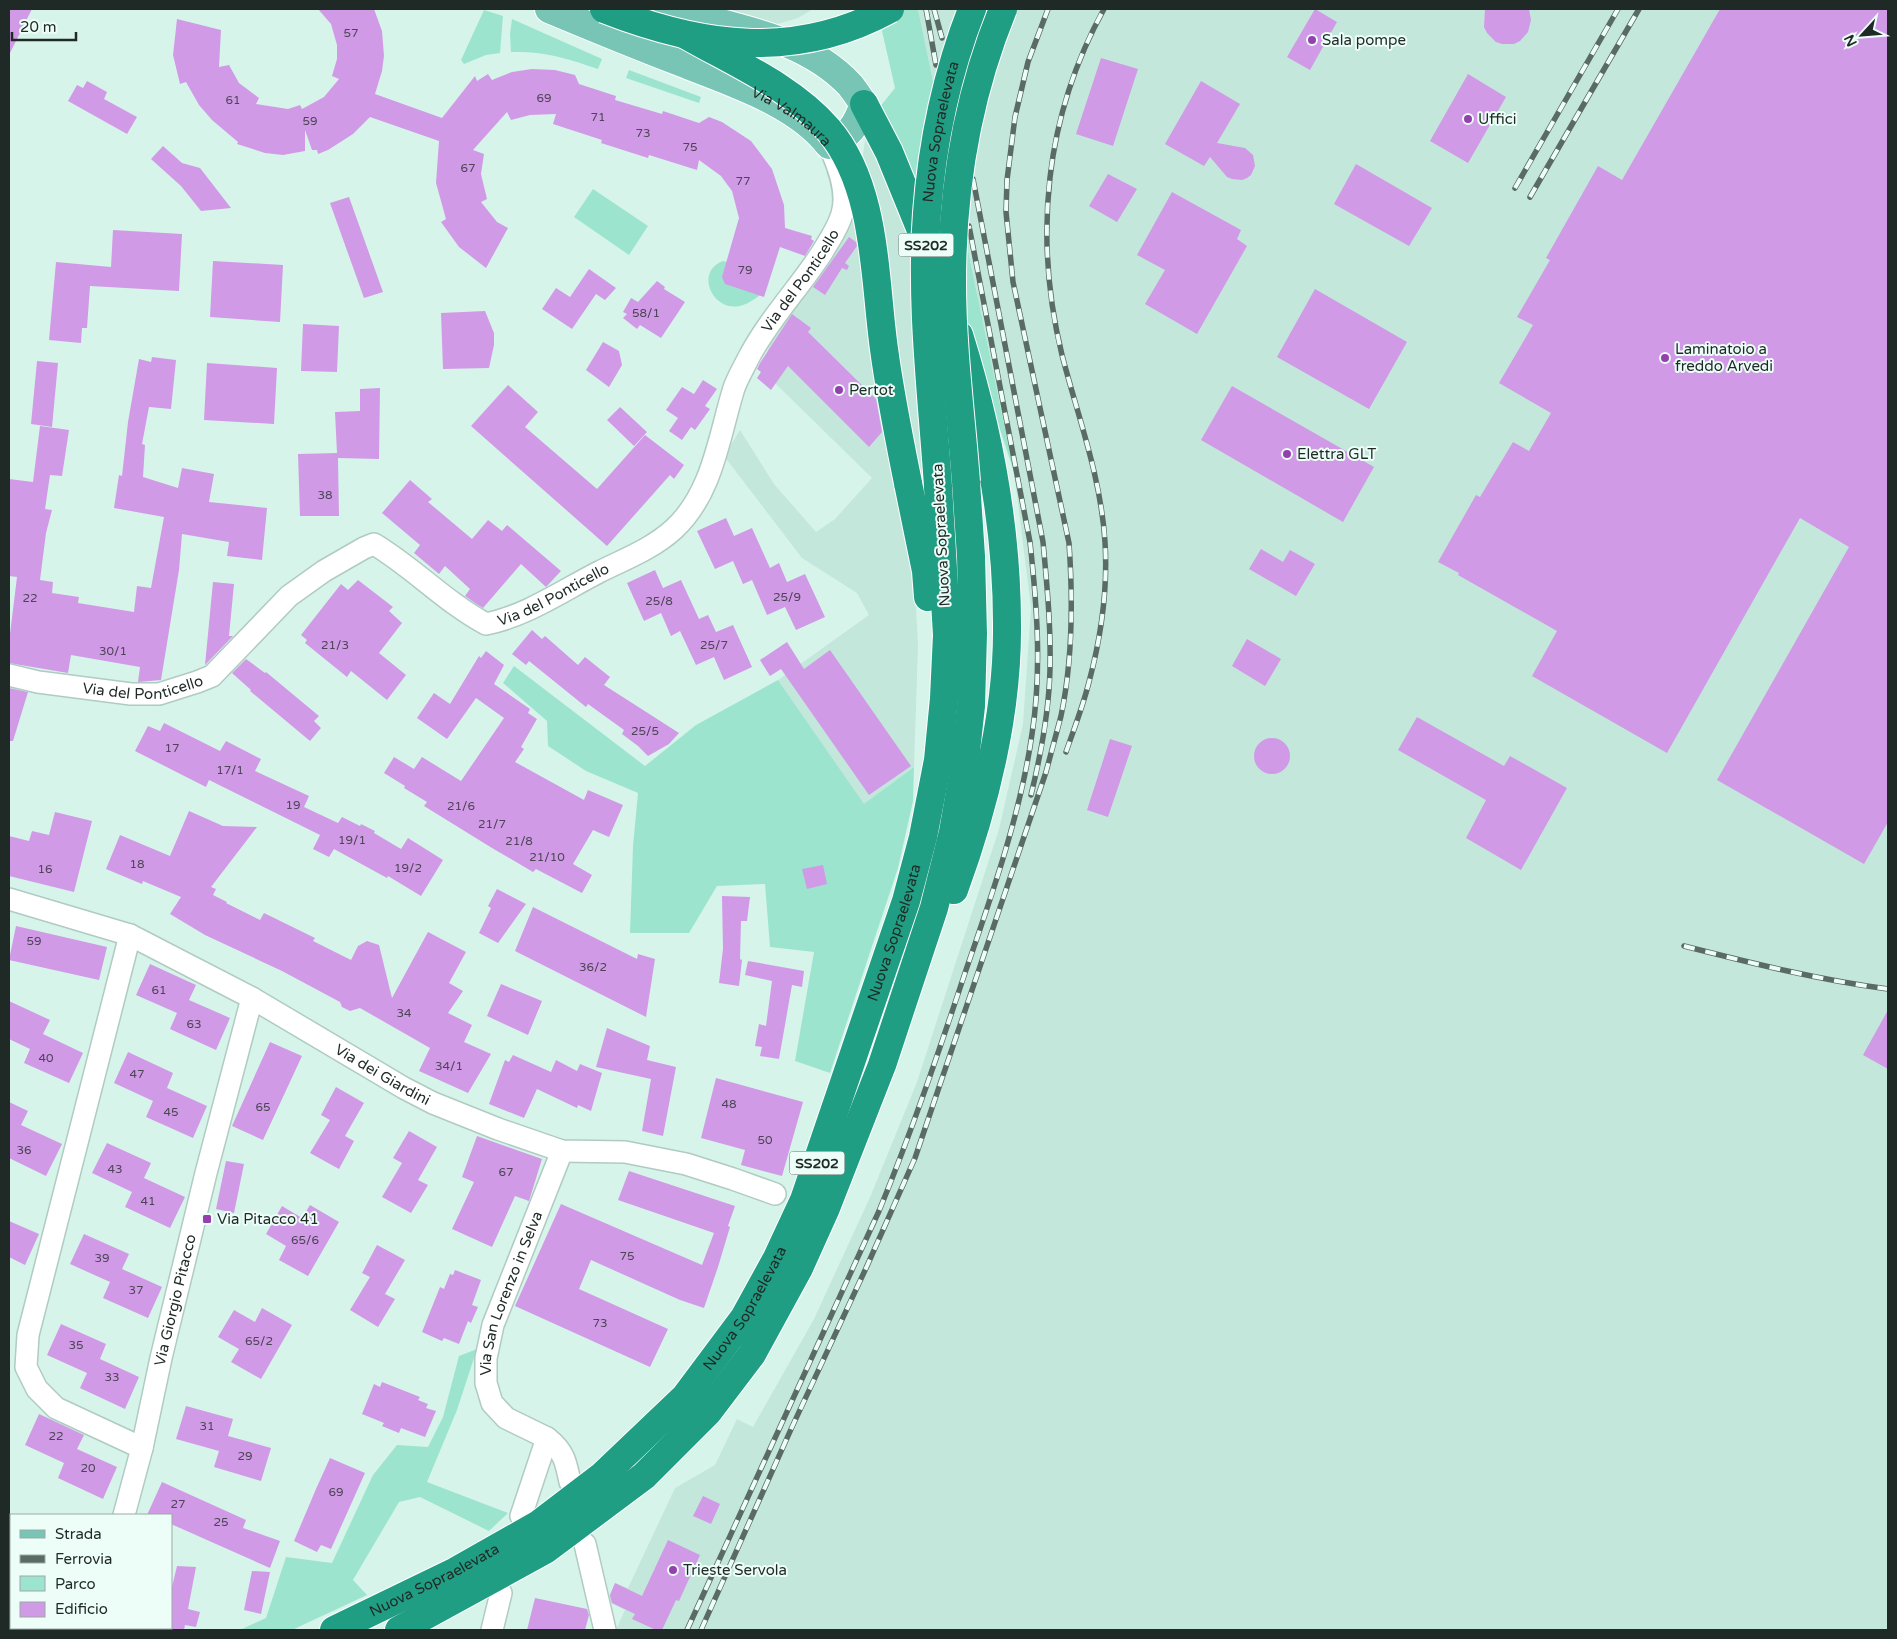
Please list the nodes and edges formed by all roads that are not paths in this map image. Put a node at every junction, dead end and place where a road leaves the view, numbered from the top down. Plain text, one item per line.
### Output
1 (549, 9) edge
2 (604, 9) edge
3 (668, 9) edge
4 (890, 9) edge
5 (972, 9) edge
6 (1003, 9) edge
7 (686, 35) junction
8 (864, 104) junction
9 (829, 145) junction
10 (9, 675) edge
11 (923, 837) junction
12 (9, 899) edge
13 (130, 935) junction
14 (252, 998) junction
15 (871, 1095) junction
16 (562, 1151) junction
17 (774, 1194) dead end
18 (547, 1438) junction
19 (142, 1448) junction
20 (570, 1482) dead end
21 (124, 1514) edge
22 (522, 1516) dead end
23 (585, 1544) dead end
24 (501, 1593) dead end
25 (334, 1630) edge
26 (399, 1630) edge
27 (492, 1630) edge
28 (605, 1630) edge

1 - 9 main road, Via Valmaura
2 - 7 highway, bridge
3 - 8 main road
4 - 7 highway, bridge
5 - 11 highway, Nuova Sopraelevata / SS202, bridge
6 - 15 highway, Nuova Sopraelevata / SS202, bridge
7 - 11 highway, bridge
8 - 9 main road, Via Valmaura
8 - 15 highway
9 - 10 street, Via del Ponticello
11 - 25 highway, Nuova Sopraelevata / SS202
12 - 13 street, Via dei Giardini
13 - 14 street, Via dei Giardini
13 - 19 street
14 - 16 street, Via dei Giardini
14 - 19 street, Via Giorgio Pitacco
15 - 26 highway, Nuova Sopraelevata / SS202
16 - 17 street, Via dei Giardini
16 - 18 street, Via San Lorenzo in Selva
18 - 20 street, Via San Lorenzo in Selva
18 - 22 street
19 - 21 street, Via Giorgio Pitacco
23 - 28 street
24 - 27 street

